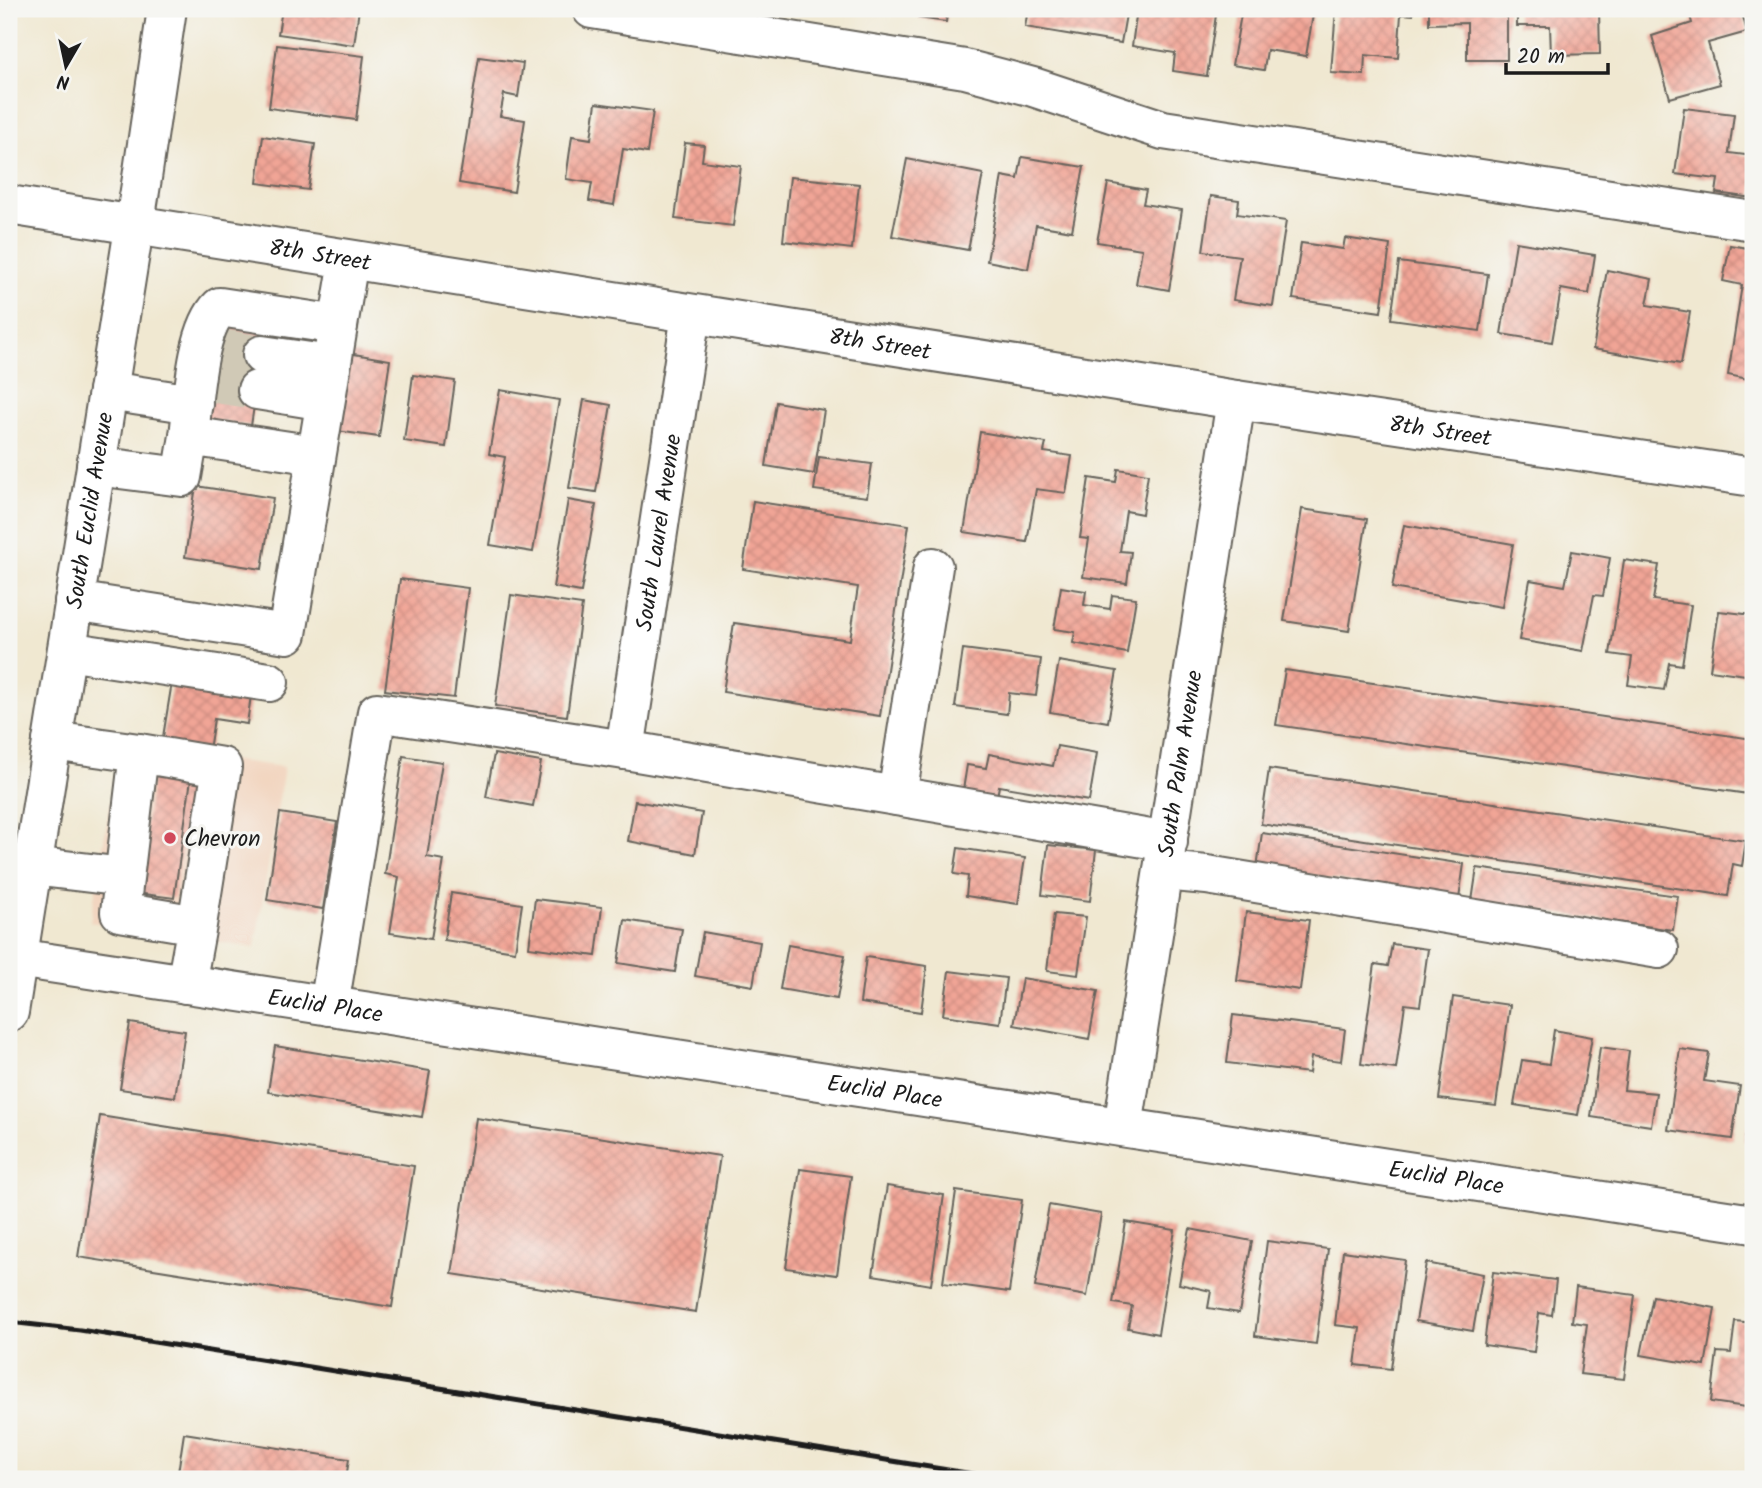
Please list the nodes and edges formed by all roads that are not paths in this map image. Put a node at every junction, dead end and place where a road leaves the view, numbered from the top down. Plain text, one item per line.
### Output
1 (167, 9) edge
2 (592, 9) edge
3 (9, 205) edge
4 (1753, 221) edge
5 (134, 225) junction
6 (349, 260) junction
7 (691, 314) junction
8 (338, 326) junction
9 (260, 373) tunnel mouth
10 (201, 383) junction
11 (328, 383) junction
12 (108, 391) junction
13 (1236, 400) junction
14 (316, 455) junction
15 (96, 466) junction
16 (1753, 477) edge
17 (933, 567) dead end
18 (74, 601) junction
19 (66, 651) junction
20 (268, 682) dead end
21 (52, 741) junction
22 (625, 750) junction
23 (139, 752) junction
24 (897, 796) junction
25 (1166, 857) junction
26 (32, 866) junction
27 (124, 877) junction
28 (197, 925) junction
29 (1659, 949) dead end
30 (18, 958) junction
31 (186, 984) junction
32 (329, 1006) junction
33 (9, 1012) edge
34 (1123, 1127) junction
35 (1753, 1224) edge

1 - 5 street, South Euclid Avenue
2 - 4 street
3 - 5 street, 8th Street
5 - 6 street, 8th Street
5 - 12 street, South Euclid Avenue
6 - 7 street, 8th Street
6 - 8 street
7 - 13 street, 8th Street
7 - 22 street, South Laurel Avenue
8 - 10 street
8 - 11 street
9 - 11 street
10 - 12 street
10 - 14 street
10 - 15 street
11 - 14 street
12 - 15 street, South Euclid Avenue
13 - 16 street, 8th Street
13 - 25 street, South Palm Avenue
14 - 18 street
15 - 18 street, South Euclid Avenue
17 - 24 street
18 - 19 street, South Euclid Avenue
19 - 20 street
19 - 21 street, South Euclid Avenue
21 - 23 street
21 - 26 street, South Euclid Avenue
22 - 24 street
22 - 32 street
23 - 27 street
23 - 28 street
24 - 25 street
25 - 29 street
25 - 34 street, South Palm Avenue
26 - 27 street
26 - 30 street, South Euclid Avenue
27 - 28 street
28 - 31 street
30 - 31 street, Euclid Place
30 - 33 street, South Euclid Avenue
31 - 32 street, Euclid Place
32 - 34 street, Euclid Place
34 - 35 street, Euclid Place

